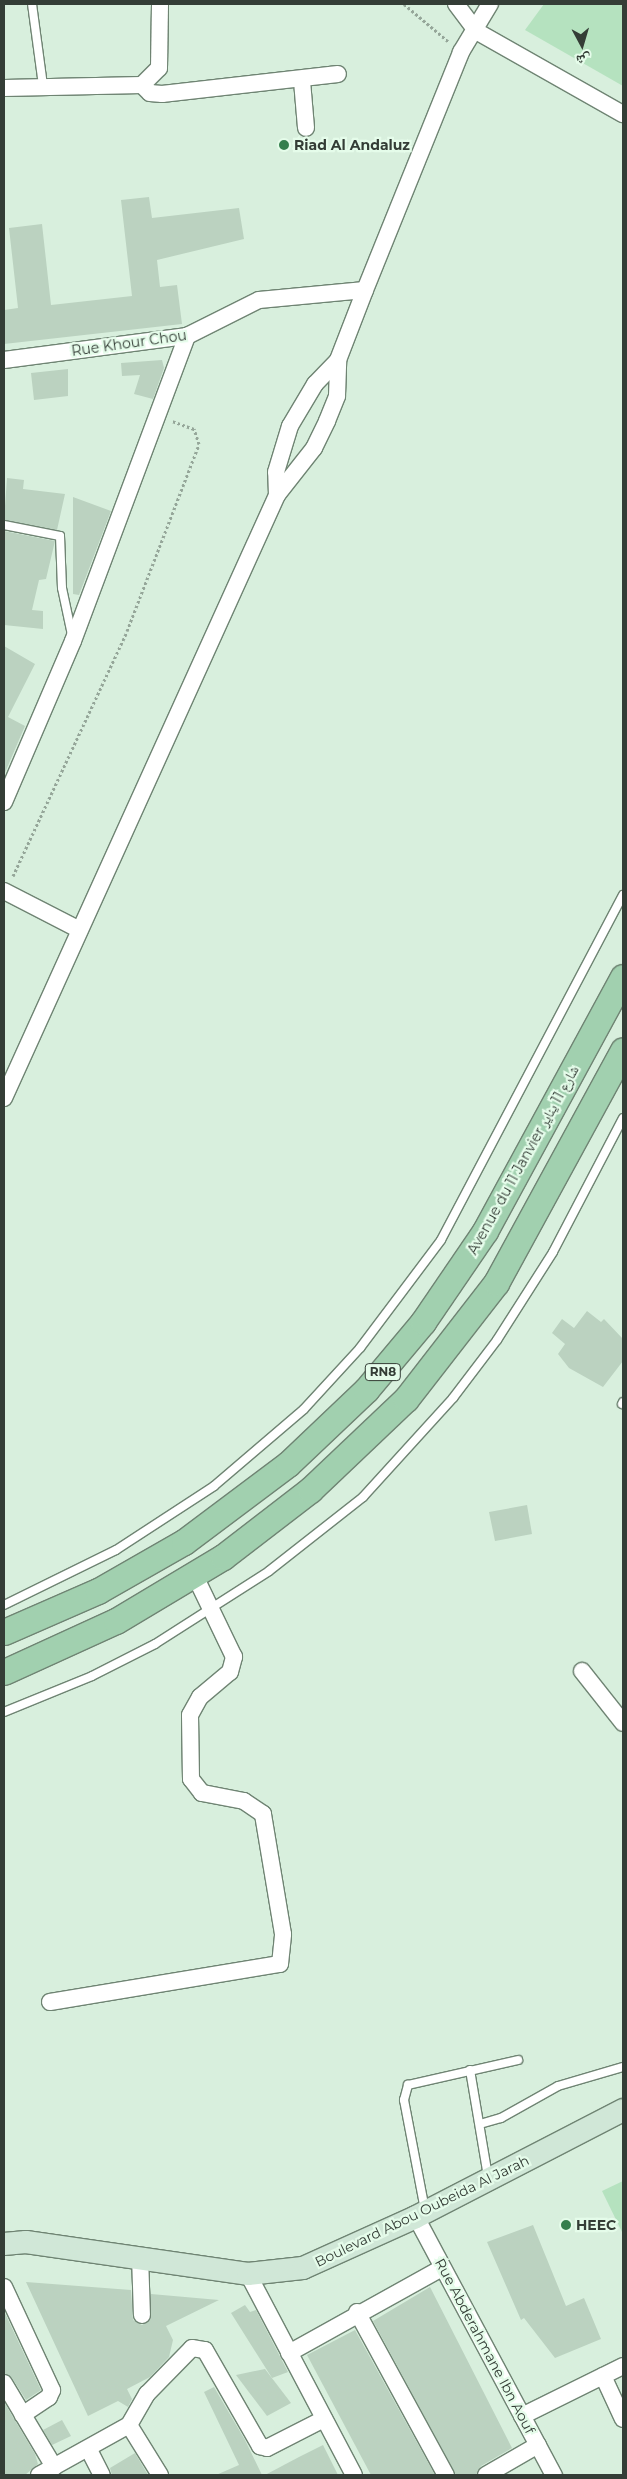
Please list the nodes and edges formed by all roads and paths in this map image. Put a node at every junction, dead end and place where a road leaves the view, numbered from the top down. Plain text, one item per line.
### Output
1 (32, 4) edge
2 (160, 4) edge
3 (404, 4) edge
4 (490, 4) edge
5 (458, 7) edge
6 (476, 31) junction
7 (461, 52) junction
8 (338, 74) dead end
9 (302, 81) junction
10 (43, 85) junction
11 (142, 85) junction
12 (4, 88) edge
13 (623, 114) edge
14 (306, 128) dead end
15 (365, 290) junction
16 (188, 336) junction
17 (4, 360) edge
18 (338, 360) junction
19 (157, 418) junction
20 (277, 494) junction
21 (4, 525) edge
22 (73, 641) junction
23 (4, 802) edge
24 (5, 891) edge
25 (623, 895) edge
26 (80, 930) junction
27 (623, 977) edge
28 (623, 1050) edge
29 (4, 1098) edge
30 (623, 1118) edge
31 (195, 1576) junction
32 (4, 1605) edge
33 (213, 1610) junction
34 (4, 1632) edge
35 (582, 1671) dead end
36 (4, 1672) edge
37 (4, 1712) edge
38 (623, 1723) edge
39 (50, 2002) dead end
40 (518, 2060) dead end
41 (623, 2067) edge
42 (470, 2070) junction
43 (623, 2110) edge
44 (480, 2124) junction
45 (489, 2181) junction
46 (420, 2214) junction
47 (4, 2244) edge
48 (140, 2256) junction
49 (442, 2268) junction
50 (248, 2274) junction
51 (4, 2286) edge
52 (357, 2312) junction
53 (142, 2315) dead end
54 (289, 2353) junction
55 (623, 2366) edge
56 (603, 2376) junction
57 (4, 2383) edge
58 (22, 2415) junction
59 (522, 2416) junction
60 (324, 2419) junction
61 (623, 2419) edge
62 (129, 2425) junction
63 (538, 2445) junction
64 (89, 2450) junction
65 (54, 2467) junction
66 (39, 2475) edge
67 (102, 2475) edge
68 (160, 2475) edge
69 (354, 2475) edge
70 (446, 2475) edge
71 (486, 2475) edge
72 (554, 2475) edge

1 - 10 lane
2 - 11 street
3 - 7 path
4 - 6 street
5 - 6 street
6 - 7 street
6 - 13 street
7 - 15 street
8 - 9 street
9 - 11 street
9 - 14 street
10 - 11 street
10 - 12 street
15 - 16 street, Rue Khour Chou
15 - 18 street
16 - 17 street, Rue Khour Chou
16 - 19 street
18 - 20 street
18 - 20 street
19 - 22 street
19 - 24 path
20 - 26 street
21 - 22 lane
22 - 23 street
24 - 26 street
25 - 32 lane
26 - 29 street
27 - 34 main road, Avenue du 11 Janvier شارع 11 يناير / RN8
28 - 31 main road, RN8
30 - 33 lane
31 - 33 street
31 - 36 main road, RN8
33 - 37 lane
33 - 39 street
35 - 38 street
40 - 42 lane
41 - 44 lane
42 - 44 lane
42 - 46 lane
43 - 45 street, Boulevard Abou Oubeida Al Jarah
44 - 45 lane
45 - 46 street, Boulevard Abou Oubeida Al Jarah
46 - 49 street, Rue Abderahmane Ibn Aouf
46 - 50 street, Boulevard Abou Oubeida Al Jarah
47 - 48 street, Boulevard Abou Oubeida Al Jarah
48 - 50 street, Boulevard Abou Oubeida Al Jarah
48 - 53 street
49 - 52 street
49 - 59 street, Rue Abderahmane Ibn Aouf
50 - 54 street
51 - 58 street
52 - 54 street
52 - 70 street
54 - 60 street
55 - 56 street
56 - 59 street
56 - 61 street
57 - 58 street
58 - 65 street
59 - 63 street, Rue Abderahmane Ibn Aouf
60 - 62 street
60 - 69 street
62 - 64 street
62 - 68 street
63 - 71 street
63 - 72 street, Rue Abderahmane Ibn Aouf
64 - 65 street
64 - 67 street
65 - 66 street

